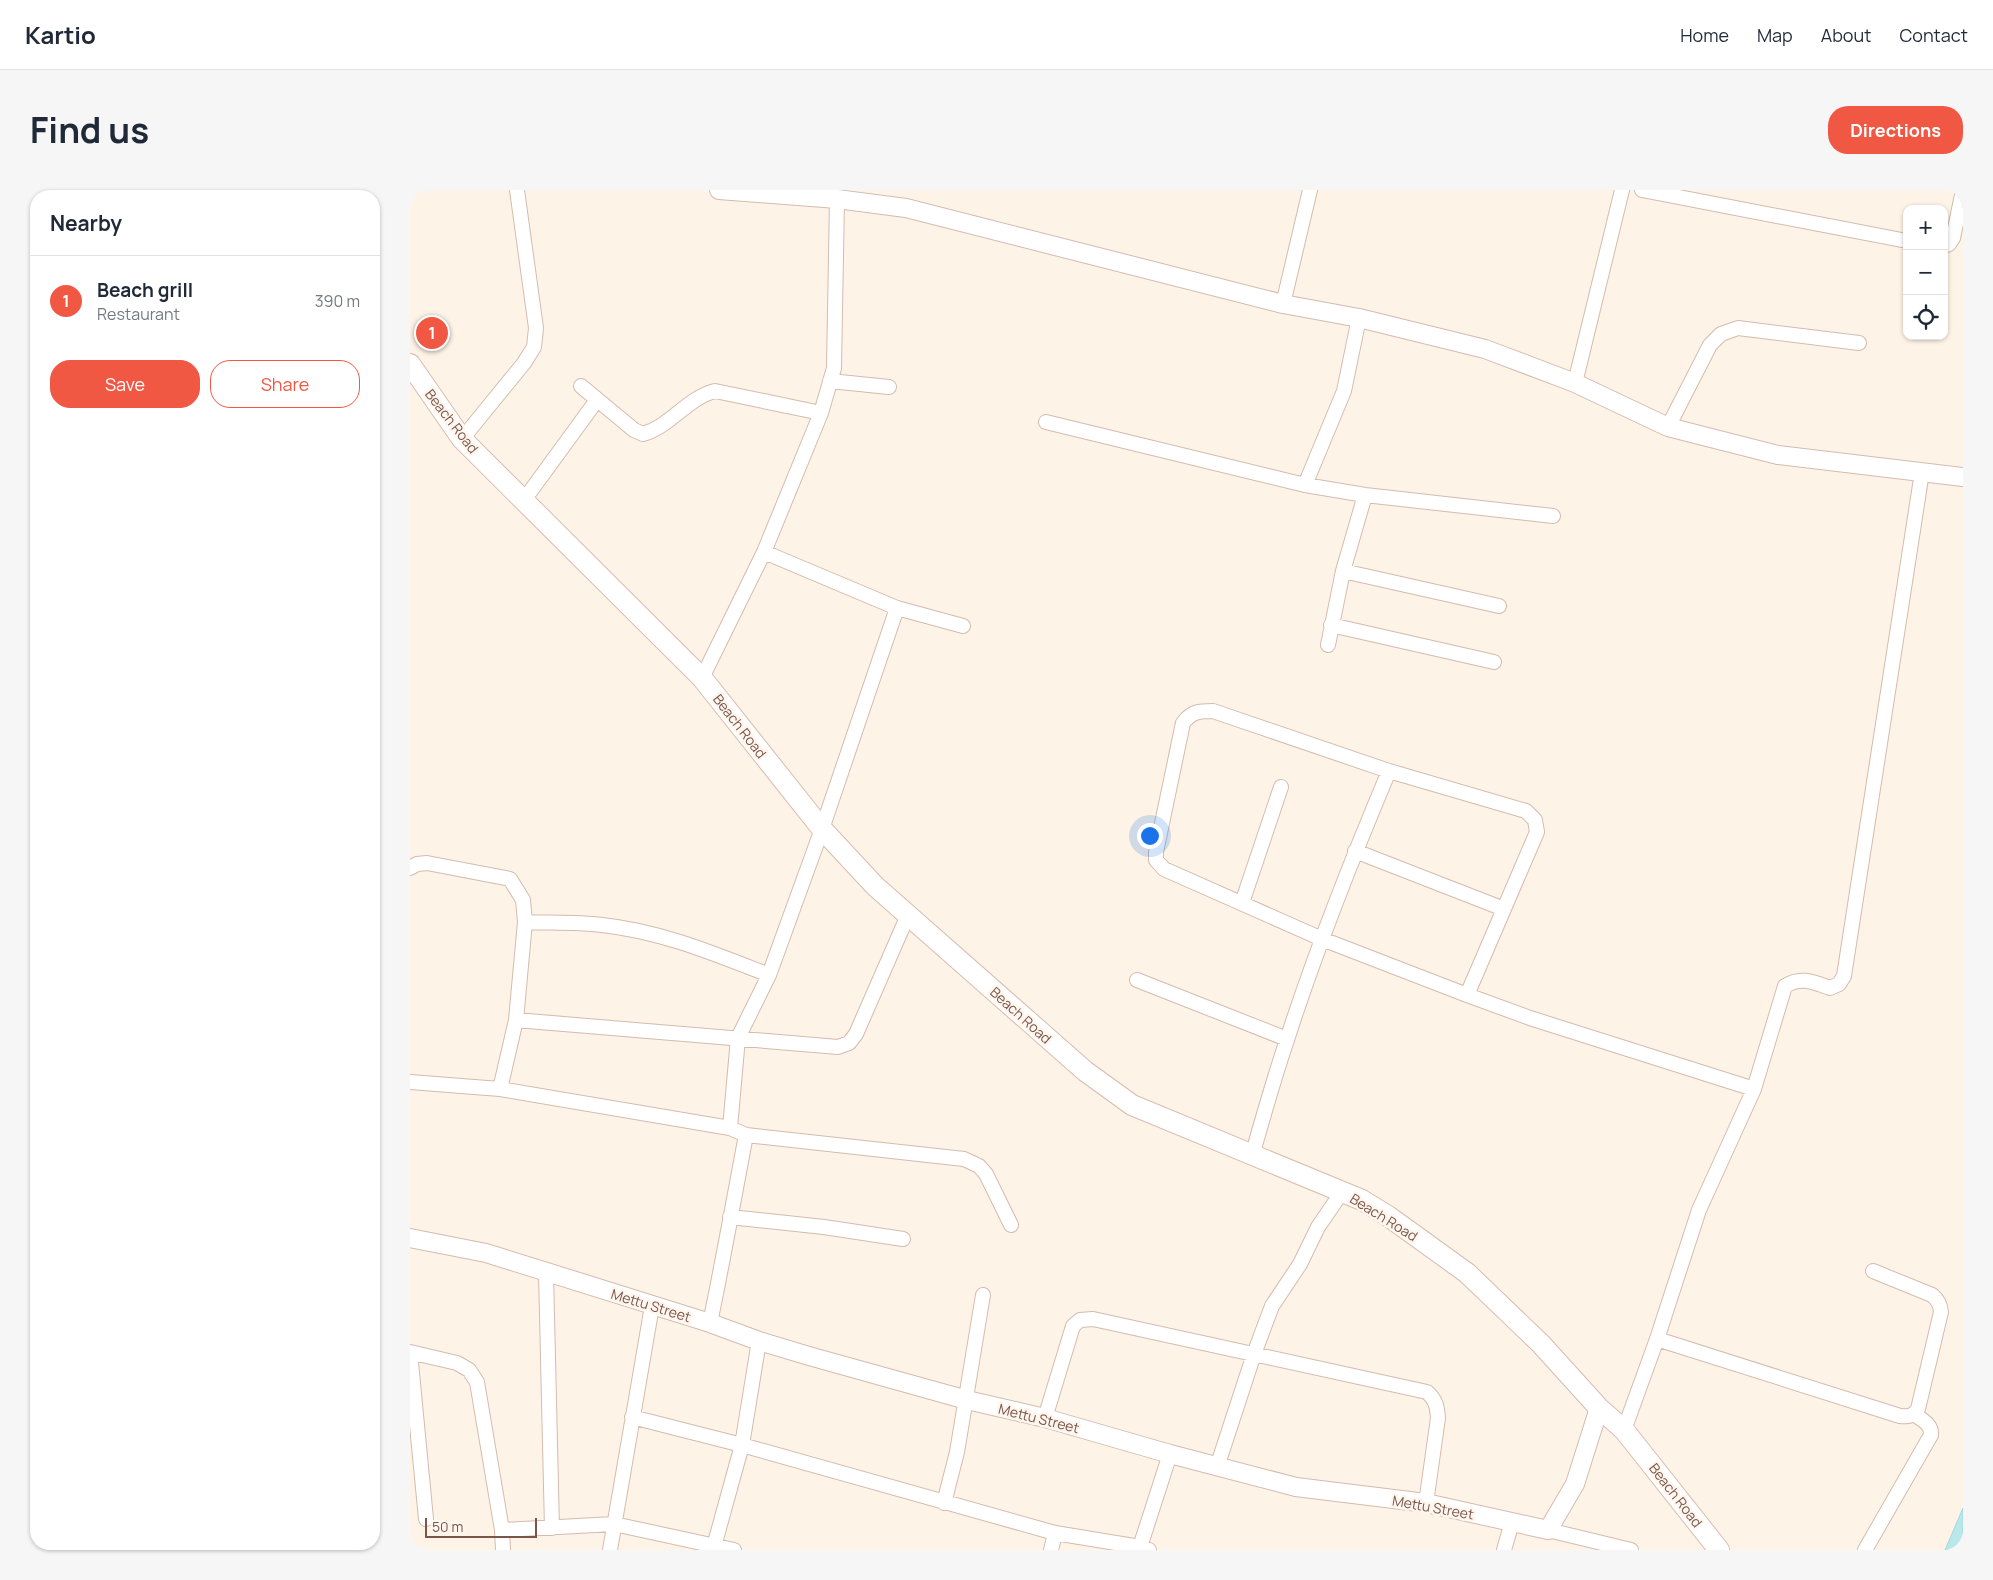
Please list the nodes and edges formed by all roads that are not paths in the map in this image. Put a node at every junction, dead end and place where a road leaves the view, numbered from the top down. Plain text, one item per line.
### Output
1 (517, 190) edge
2 (720, 190) edge
3 (1310, 190) edge
4 (1622, 190) edge
5 (1642, 190) edge
6 (1962, 190) edge
7 (837, 199) junction
8 (1903, 240) edge
9 (1948, 244) edge
10 (1283, 304) junction
11 (1359, 318) junction
12 (1859, 343) dead end
13 (410, 364) edge
14 (830, 380) junction
15 (1575, 382) junction
16 (581, 386) dead end
17 (889, 387) dead end
18 (597, 400) junction
19 (821, 413) junction
20 (1046, 422) dead end
21 (1668, 427) junction
22 (462, 439) junction
23 (1922, 472) junction
24 (1963, 477) edge
25 (1305, 485) junction
26 (1365, 495) junction
27 (524, 500) junction
28 (1553, 516) dead end
29 (764, 552) junction
30 (1342, 571) junction
31 (1499, 606) dead end
32 (897, 608) junction
33 (1331, 625) junction
34 (963, 626) dead end
35 (1328, 645) dead end
36 (1494, 662) dead end
37 (702, 678) junction
38 (1389, 771) junction
39 (1281, 787) dead end
40 (822, 829) junction
41 (1355, 851) junction
42 (410, 868) edge
43 (1242, 903) junction
44 (1504, 909) junction
45 (908, 915) junction
46 (525, 922) junction
47 (1322, 939) junction
48 (768, 975) junction
49 (1137, 980) dead end
50 (1467, 995) junction
51 (516, 1020) junction
52 (738, 1038) junction
53 (1287, 1039) junction
54 (410, 1082) edge
55 (500, 1089) junction
56 (1754, 1089) junction
57 (730, 1128) junction
58 (746, 1135) junction
59 (1252, 1156) junction
60 (1342, 1192) junction
61 (730, 1217) junction
62 (1010, 1225) dead end
63 (410, 1238) edge
64 (903, 1239) dead end
65 (1873, 1271) dead end
66 (546, 1273) junction
67 (983, 1295) dead end
68 (652, 1306) junction
69 (710, 1323) junction
70 (1657, 1339) junction
71 (759, 1341) junction
72 (410, 1352) edge
73 (1254, 1354) junction
74 (966, 1400) junction
75 (1599, 1408) junction
76 (1914, 1414) junction
77 (632, 1417) junction
78 (1045, 1418) junction
79 (1624, 1430) junction
80 (742, 1445) junction
81 (1170, 1454) junction
82 (1217, 1466) junction
83 (1426, 1503) junction
84 (944, 1504) junction
85 (426, 1519) dead end
86 (1512, 1522) junction
87 (614, 1524) junction
88 (552, 1528) junction
89 (502, 1530) junction
90 (1548, 1530) junction
91 (1055, 1533) junction
92 (714, 1547) edge
93 (1145, 1548) edge
94 (503, 1550) edge
95 (610, 1550) edge
96 (734, 1550) edge
97 (1051, 1550) edge
98 (1504, 1550) edge
99 (1631, 1550) edge
100 (1719, 1550) edge
101 (1865, 1550) edge

1 - 22 street
2 - 7 street
3 - 10 street
4 - 15 street
5 - 8 street
6 - 9 street
7 - 10 street
7 - 14 street
10 - 11 street
11 - 15 street
11 - 25 street
12 - 21 street
13 - 22 main road, Beach Road
14 - 17 street
14 - 19 street
15 - 21 street
16 - 18 street
18 - 19 street
18 - 27 street
19 - 29 street
20 - 25 street
21 - 23 street
22 - 27 main road, Beach Road
23 - 24 street
23 - 56 street
25 - 26 street
26 - 28 street
26 - 30 street
27 - 37 main road, Beach Road
29 - 32 street
29 - 37 street
30 - 31 street
30 - 33 street
32 - 34 street
32 - 40 street
33 - 35 street
33 - 36 street
37 - 40 main road, Beach Road
38 - 41 street
38 - 43 street
38 - 44 street
39 - 43 street
40 - 45 main road, Beach Road
40 - 48 street
41 - 44 street
41 - 47 street
42 - 46 street
43 - 47 street
44 - 50 street
45 - 52 street
45 - 59 main road, Beach Road
46 - 48 street
46 - 51 street
47 - 50 street
47 - 53 street
48 - 52 street
49 - 53 street
50 - 56 street
51 - 52 street
51 - 55 street
52 - 57 street
53 - 59 street
54 - 55 street
55 - 57 street
56 - 70 street
57 - 58 street
58 - 61 street
58 - 62 street
59 - 60 main road, Beach Road
60 - 73 street
60 - 75 main road, Beach Road
61 - 64 street
61 - 69 street
63 - 66 street, Mettu Street
65 - 76 street
66 - 68 street, Mettu Street
66 - 88 street
67 - 74 street
68 - 69 street, Mettu Street
68 - 77 street
69 - 71 street, Mettu Street
70 - 76 street
70 - 79 street
71 - 74 street, Mettu Street
71 - 80 street
72 - 85 street
72 - 89 street
73 - 78 street
73 - 82 street
73 - 83 street
74 - 78 street, Mettu Street
74 - 84 street
75 - 79 main road, Beach Road
75 - 90 street
76 - 101 street
77 - 80 street
77 - 87 street
78 - 81 street, Mettu Street
79 - 100 main road, Beach Road
80 - 84 street
80 - 92 street
81 - 82 street, Mettu Street
81 - 93 street
82 - 83 street, Mettu Street
83 - 86 street, Mettu Street
84 - 91 street
86 - 90 street, Mettu Street
86 - 98 street
87 - 88 street
87 - 92 street
87 - 95 street
88 - 89 street
89 - 94 street
90 - 99 street
91 - 93 street
91 - 97 street
92 - 96 street

